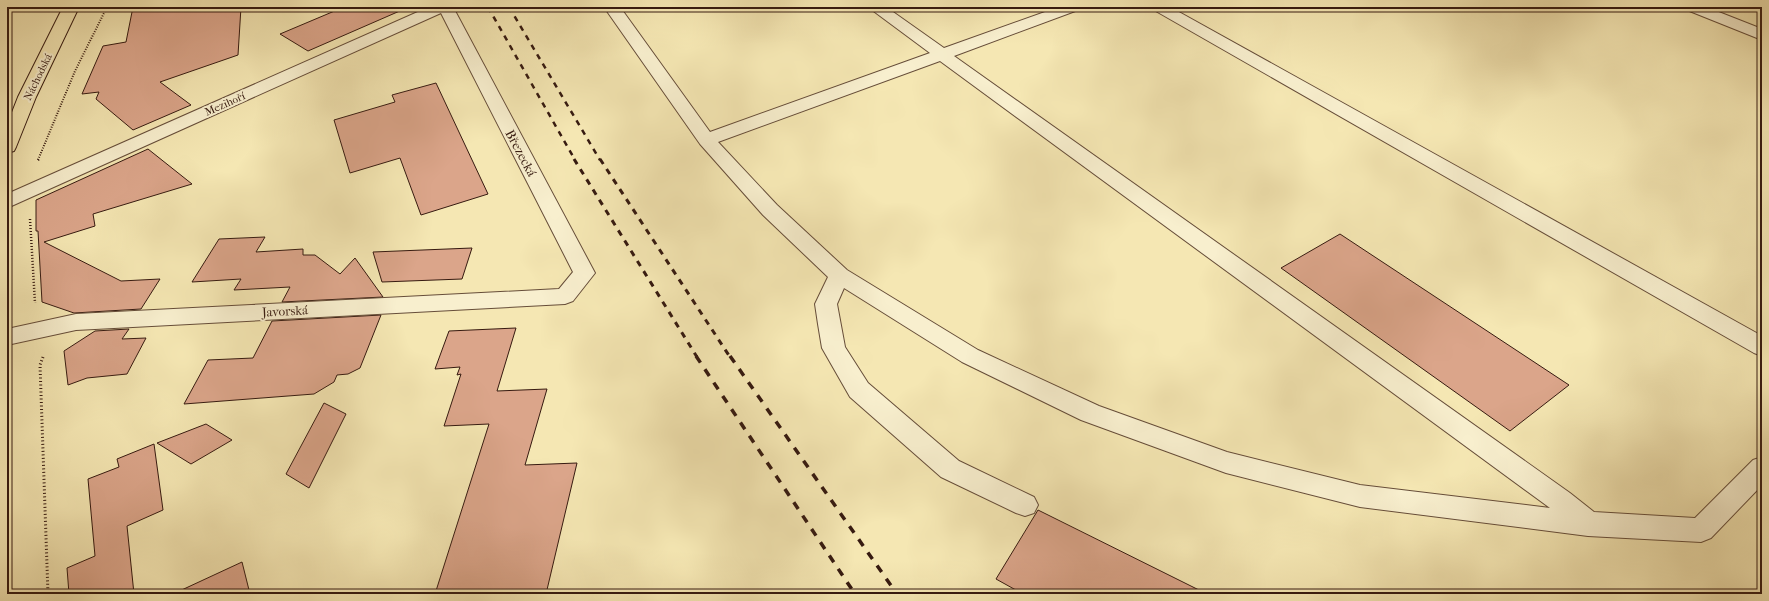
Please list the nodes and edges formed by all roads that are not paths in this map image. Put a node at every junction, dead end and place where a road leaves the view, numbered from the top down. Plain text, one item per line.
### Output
1 (71, 7) edge
2 (443, 7) edge
3 (612, 7) edge
4 (876, 7) edge
5 (1072, 7) edge
6 (1159, 7) edge
7 (1692, 7) edge
8 (1762, 34) edge
9 (941, 55) junction
10 (706, 140) junction
11 (7, 147) edge
12 (7, 202) edge
13 (839, 275) junction
14 (565, 296) joint
15 (7, 336) edge
16 (1762, 347) edge
17 (1762, 468) edge
18 (1025, 505) dead end
19 (1588, 524) junction

1 - 11 main road, Náchodská
2 - 12 street, Mezihoří
2 - 14 street, Březecká
3 - 10 street
4 - 9 street
5 - 9 street
6 - 16 street
7 - 8 street
9 - 10 street
9 - 19 street
10 - 13 street
13 - 18 street
13 - 19 street
14 - 15 street, Javorská
17 - 19 street

